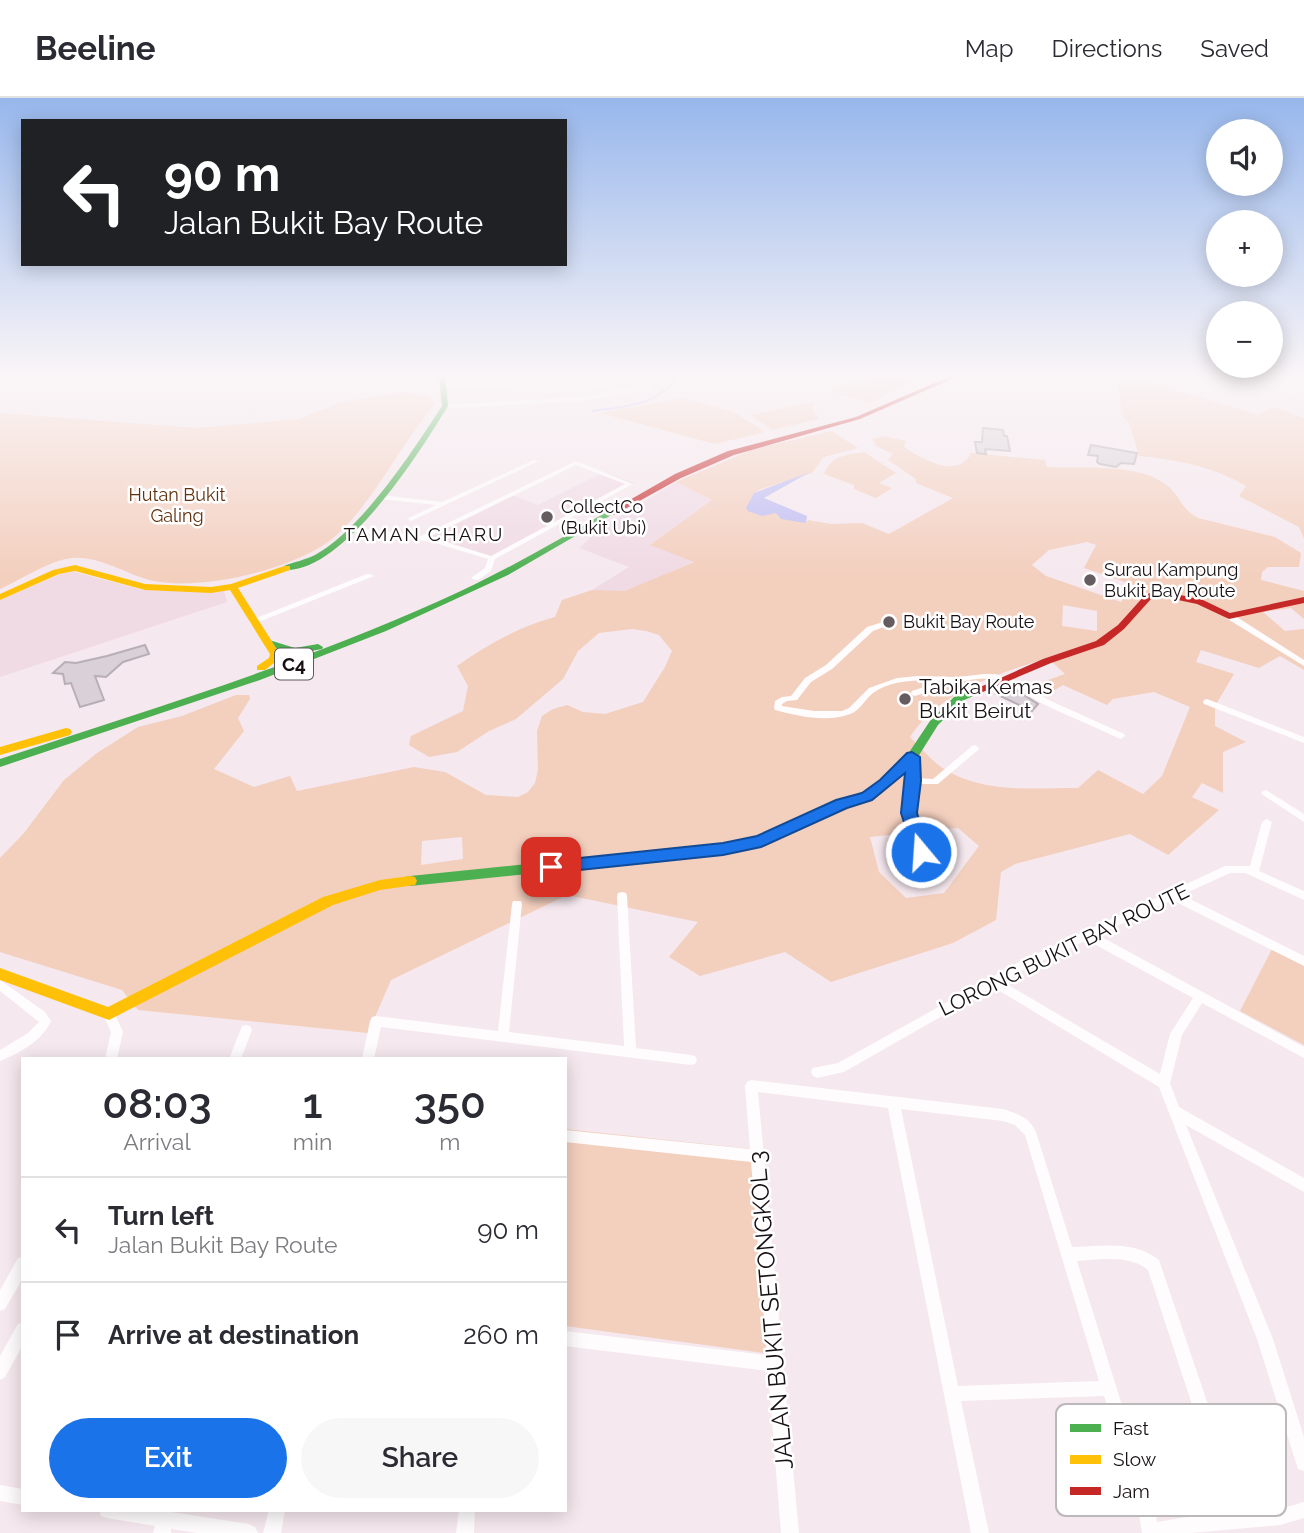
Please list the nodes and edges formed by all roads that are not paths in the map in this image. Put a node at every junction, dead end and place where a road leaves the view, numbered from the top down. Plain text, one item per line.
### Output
1 (419, 442) edge
2 (741, 442) edge
3 (771, 442) edge
4 (536, 461) dead end
5 (380, 497) junction
6 (444, 505) junction
7 (411, 519) dead end
8 (351, 529) junction
9 (423, 538) junction
10 (492, 558) junction
11 (370, 576) dead end
12 (475, 578) junction
13 (233, 587) junction
14 (0, 597) edge
15 (1304, 600) edge
16 (1229, 616) junction
17 (253, 621) junction
18 (889, 622) dead end
19 (269, 643) junction
20 (318, 647) junction
21 (1304, 664) edge
22 (261, 668) junction
23 (1004, 679) junction
24 (959, 680) junction
25 (915, 694) dead end
26 (1207, 702) dead end
27 (109, 724) junction
28 (1121, 736) dead end
29 (1304, 740) edge
30 (975, 748) dead end
31 (0, 753) edge
32 (912, 757) junction
33 (0, 763) edge
34 (0, 770) edge
35 (913, 781) junction
36 (1266, 793) dead end
37 (1304, 819) edge
38 (1267, 822) dead end
39 (921, 852) dead end
40 (1253, 873) junction
41 (1172, 895) junction
42 (1304, 896) edge
43 (622, 897) dead end
44 (517, 904) dead end
45 (1088, 935) junction
46 (1304, 961) edge
47 (0, 974) edge
48 (996, 983) junction
49 (0, 985) edge
50 (1200, 996) junction
51 (109, 1014) junction
52 (246, 1030) dead end
53 (503, 1037) junction
54 (630, 1053) junction
55 (1304, 1053) edge
56 (0, 1056) edge
57 (111, 1057) edge
58 (236, 1057) edge
59 (368, 1057) edge
60 (691, 1060) dead end
61 (817, 1072) dead end
62 (1164, 1083) junction
63 (893, 1102) junction
64 (1174, 1111) junction
65 (567, 1136) edge
66 (758, 1156) junction
67 (1304, 1185) edge
68 (1068, 1254) junction
69 (21, 1270) edge
70 (0, 1304) edge
71 (21, 1333) edge
72 (567, 1338) edge
73 (776, 1364) junction
74 (0, 1372) edge
75 (1109, 1388) junction
76 (952, 1394) junction
77 (1114, 1404) edge
78 (1200, 1404) edge
79 (1285, 1404) edge
80 (1286, 1406) edge
81 (1304, 1463) edge
82 (0, 1493) edge
83 (21, 1497) edge
84 (1304, 1510) edge
85 (114, 1512) edge
86 (277, 1512) edge
87 (467, 1512) edge
88 (1286, 1515) edge
89 (1146, 1516) edge
90 (1237, 1516) edge
91 (1283, 1516) edge
92 (1238, 1520) junction
93 (164, 1526) edge
94 (249, 1533) edge
95 (272, 1533) edge
96 (465, 1533) edge
97 (789, 1533) edge
98 (981, 1533) edge
99 (1151, 1533) edge

1 - 5 main road
2 - 12 main road, C4
3 - 27 main road, C4
4 - 6 street
5 - 6 street
5 - 8 main road
6 - 7 street
8 - 9 street
8 - 13 main road
9 - 10 street
9 - 10 street
10 - 12 street
11 - 17 street
12 - 20 main road, C4
13 - 14 main road
13 - 17 main road
15 - 16 main road
16 - 21 street
16 - 23 main road
17 - 19 main road
18 - 24 street
19 - 20 main road
19 - 22 main road
20 - 22 main road, C4
22 - 27 main road, C4
23 - 24 street
23 - 28 street
23 - 32 main road
24 - 25 street
26 - 29 street
27 - 31 main road
27 - 33 main road, C4
27 - 34 main road
30 - 35 street
32 - 35 street
32 - 51 main road
35 - 39 street
36 - 37 street
38 - 40 street
40 - 41 street, LORONG BUKIT BAY ROUTE
40 - 42 street
41 - 45 street, LORONG BUKIT BAY ROUTE
41 - 46 street
43 - 54 street
44 - 53 street
45 - 48 street, LORONG BUKIT BAY ROUTE
45 - 50 street
47 - 51 main road
48 - 61 street, LORONG BUKIT BAY ROUTE
48 - 62 street
49 - 56 street
50 - 55 street
50 - 62 street
51 - 57 street
52 - 58 street
53 - 54 street
53 - 59 street
54 - 60 street
62 - 64 street
63 - 66 street, JALAN BUKIT SETONGKOL 3
63 - 68 street
63 - 76 street
64 - 67 street
64 - 79 street
65 - 66 street
66 - 73 street, JALAN BUKIT SETONGKOL 3
68 - 75 street
68 - 78 street
69 - 70 street
71 - 74 street
72 - 73 street
73 - 97 street, JALAN BUKIT SETONGKOL 3
75 - 76 street
75 - 77 street
76 - 98 street
80 - 81 street
82 - 83 street
84 - 88 street
85 - 93 street
86 - 95 street
87 - 96 street
89 - 99 street
90 - 92 street
91 - 92 street
92 - 99 street
93 - 94 street

